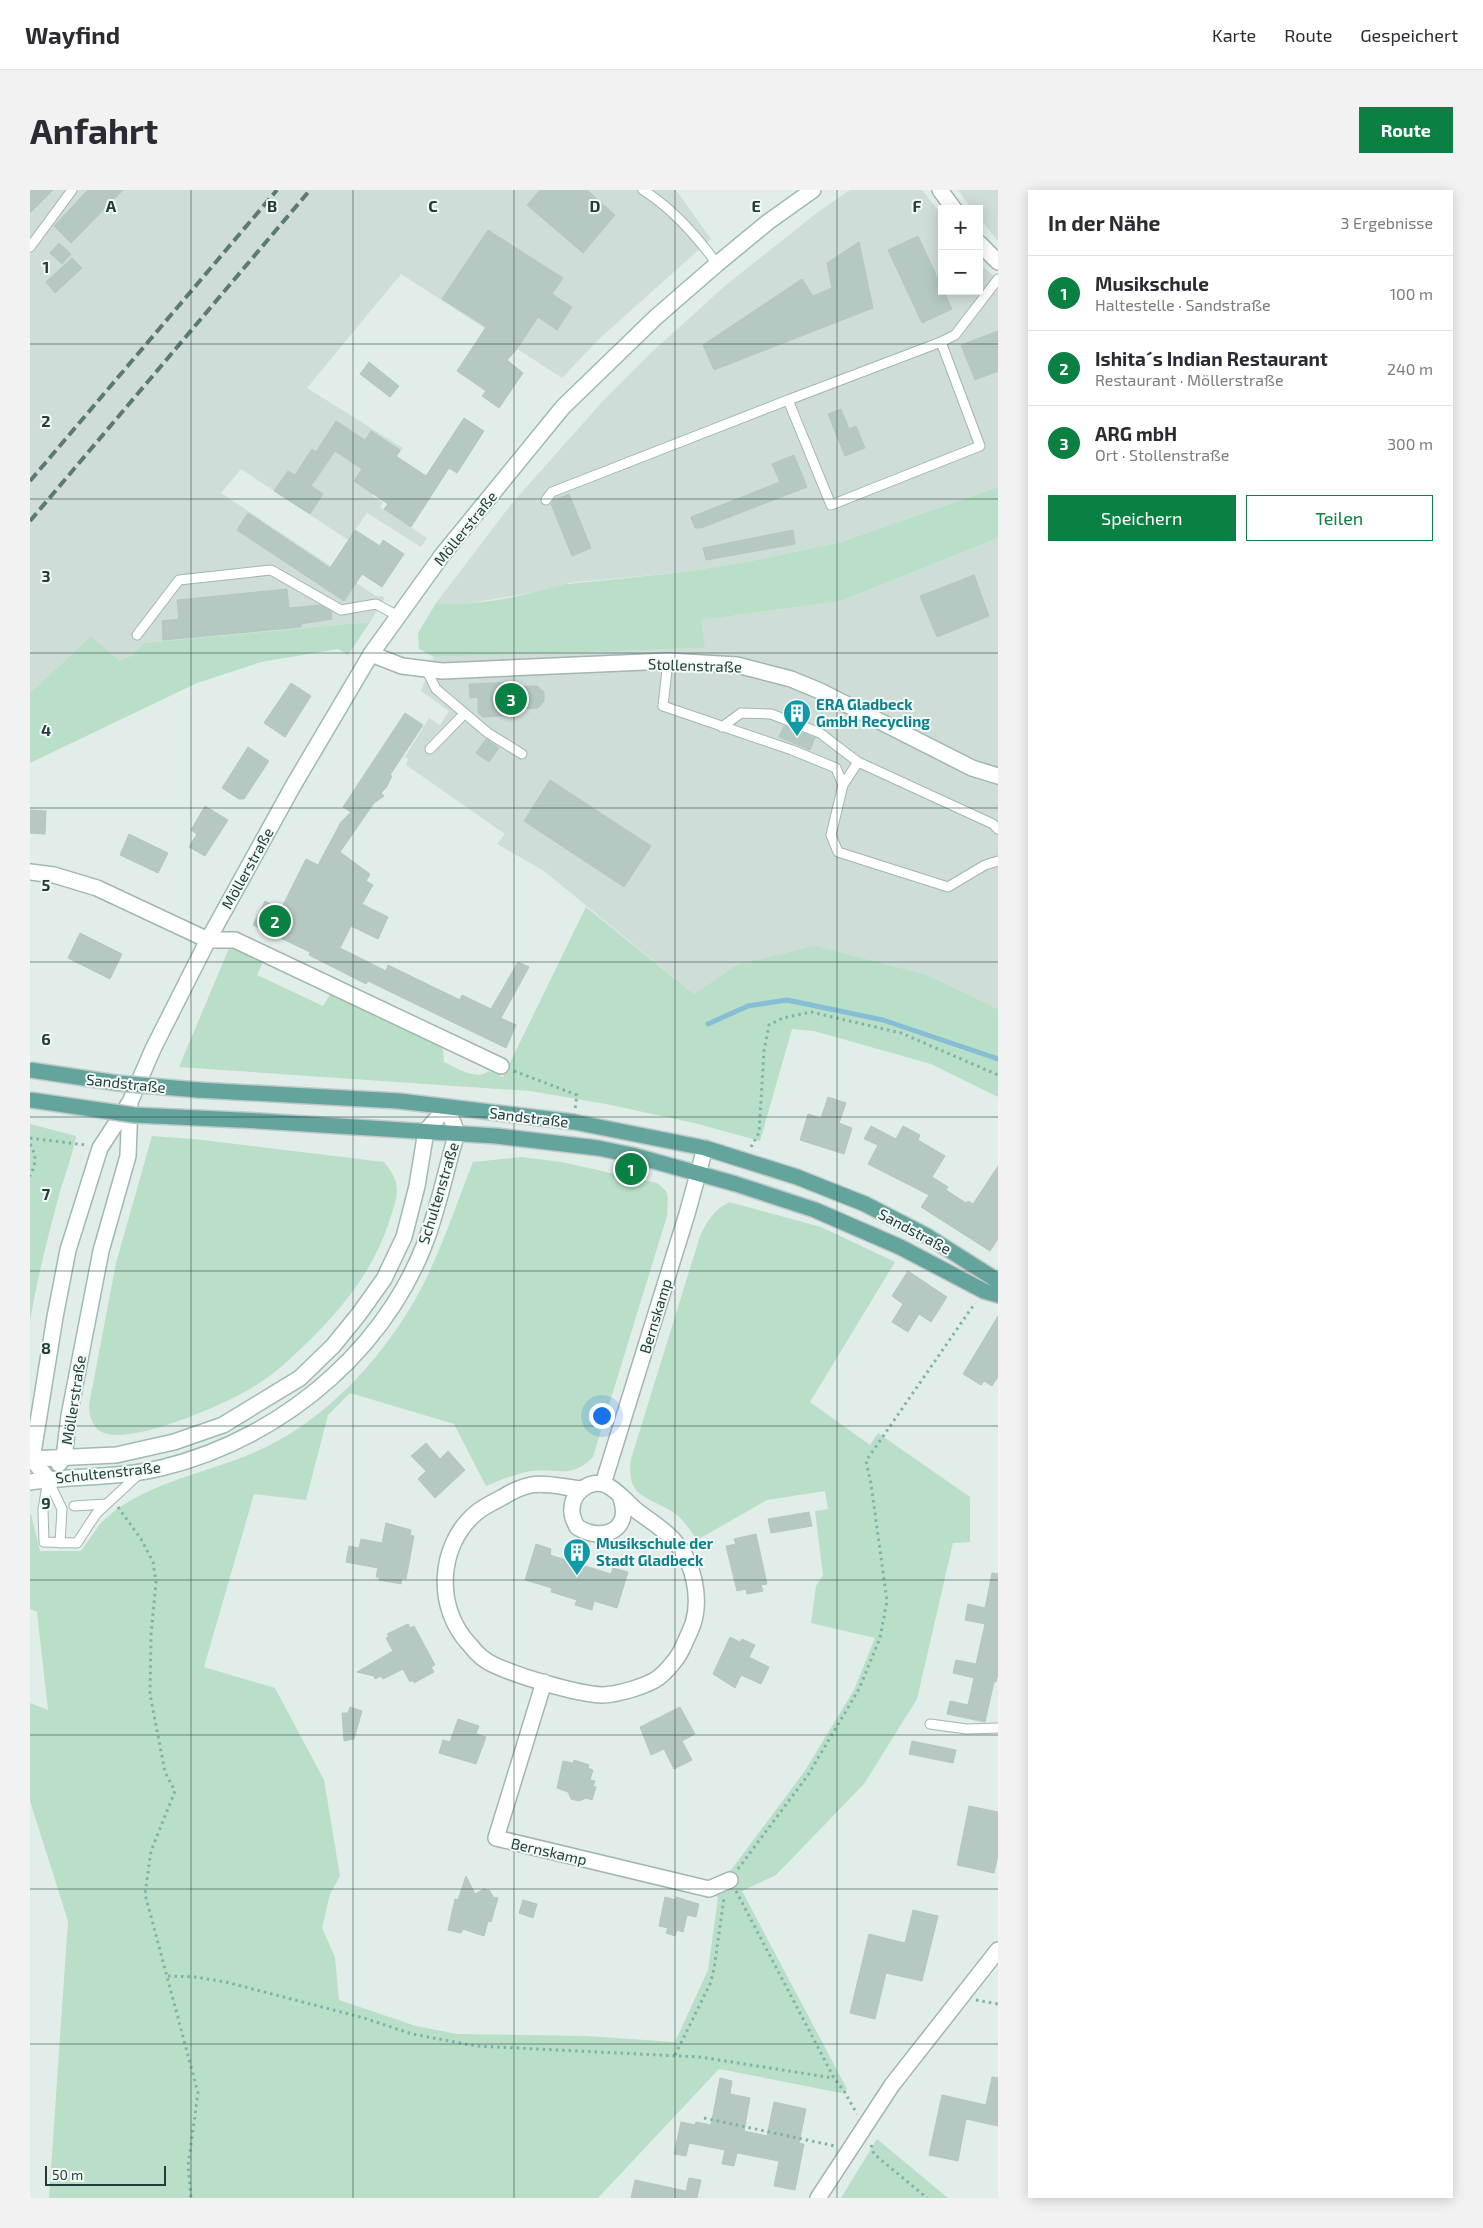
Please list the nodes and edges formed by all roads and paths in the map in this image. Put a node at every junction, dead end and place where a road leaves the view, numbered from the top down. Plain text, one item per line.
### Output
1 (72, 190) edge
2 (643, 190) edge
3 (813, 190) edge
4 (940, 190) edge
5 (951, 205) edge
6 (30, 247) edge
7 (983, 248) edge
8 (998, 262) edge
9 (716, 264) junction
10 (998, 279) edge
11 (941, 342) junction
12 (788, 400) junction
13 (546, 500) dead end
14 (398, 616) junction
15 (137, 635) dead end
16 (371, 654) junction
17 (668, 662) junction
18 (426, 669) junction
19 (464, 714) junction
20 (722, 727) junction
21 (430, 749) dead end
22 (522, 754) dead end
23 (858, 762) junction
24 (998, 776) edge
25 (843, 785) junction
26 (998, 829) edge
27 (998, 860) edge
28 (30, 872) edge
29 (208, 940) junction
30 (501, 1066) joint
31 (30, 1070) edge
32 (998, 1075) edge
33 (30, 1100) edge
34 (130, 1102) junction
35 (446, 1108) junction
36 (574, 1122) junction
37 (426, 1131) junction
38 (456, 1133) junction
39 (30, 1138) edge
40 (69, 1142) dead end
41 (30, 1144) edge
42 (705, 1148) junction
43 (744, 1159) junction
44 (698, 1173) junction
45 (30, 1176) edge
46 (998, 1280) edge
47 (991, 1293) edge
48 (64, 1457) junction
49 (31, 1459) edge
50 (142, 1471) junction
51 (48, 1479) junction
52 (30, 1482) edge
53 (603, 1484) junction
54 (582, 1489) junction
55 (621, 1498) junction
56 (108, 1502) junction
57 (74, 1506) dead end
58 (60, 1543) junction
59 (544, 1682) junction
60 (930, 1724) dead end
61 (998, 1728) edge
62 (728, 1881) junction
63 (998, 1950) edge
64 (168, 1976) junction
65 (675, 2055) junction
66 (834, 2078) junction
67 (704, 2118) dead end
68 (864, 2128) junction
69 (851, 2149) junction
70 (191, 2198) edge
71 (818, 2198) edge
72 (927, 2198) edge

1 - 6 lane
2 - 9 lane
3 - 9 street, Möllerstraße
4 - 5 street
7 - 8 street
9 - 14 street, Möllerstraße
10 - 11 lane
11 - 12 lane
11 - 12 lane
12 - 13 lane
14 - 15 lane
14 - 16 street, Möllerstraße
16 - 18 street, Stollenstraße
16 - 29 street, Möllerstraße
17 - 18 street, Stollenstraße
17 - 20 lane
17 - 24 street, Stollenstraße
18 - 19 lane
19 - 21 lane
19 - 22 lane
20 - 23 lane
20 - 25 lane
23 - 25 lane
23 - 26 lane
25 - 27 lane
28 - 29 street
29 - 30 street
29 - 34 street, Möllerstraße
30 - 36 path
31 - 35 main road, Sandstraße, bridge
32 - 43 path
33 - 37 main road, Sandstraße, bridge
34 - 48 street, Möllerstraße
34 - 49 street, Möllerstraße
35 - 36 main road, Sandstraße
35 - 37 street, Schultenstraße
35 - 38 street, Schultenstraße
36 - 42 main road, Sandstraße
37 - 38 main road, Sandstraße
37 - 48 street, Schultenstraße
38 - 44 main road, Sandstraße
38 - 50 street, Schultenstraße
39 - 40 path
41 - 45 path
42 - 43 main road, Sandstraße
42 - 44 street, Bernskamp
43 - 46 main road, Sandstraße
44 - 47 main road, Sandstraße
44 - 53 street, Bernskamp
47 - 62 path
48 - 49 street, Schultenstraße
48 - 51 street, Möllerstraße
49 - 51 street
50 - 51 street, Schultenstraße
50 - 56 lane
51 - 52 street, Schultenstraße
51 - 58 lane
51 - 58 lane
53 - 54 street
53 - 55 street
54 - 55 street
54 - 59 street
55 - 59 street
56 - 57 lane
56 - 58 lane
56 - 64 path
59 - 62 street, Bernskamp
60 - 61 lane
62 - 65 path
62 - 66 path
63 - 68 street
64 - 65 path
64 - 70 path
65 - 66 path
66 - 68 path
67 - 69 path
68 - 69 street
68 - 72 path
69 - 71 street

